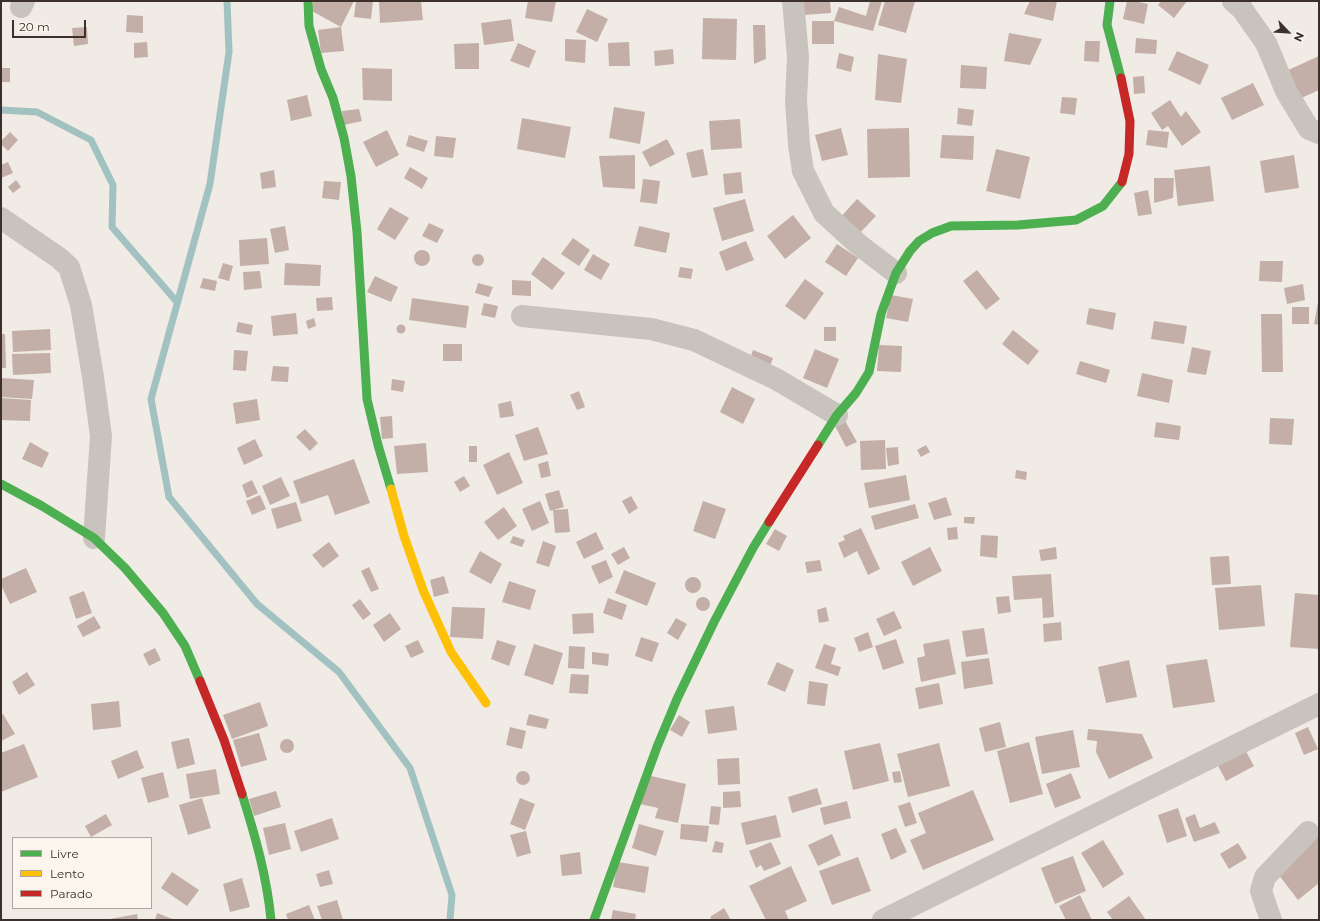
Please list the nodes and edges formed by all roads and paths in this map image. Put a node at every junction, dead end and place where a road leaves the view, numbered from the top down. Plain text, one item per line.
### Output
1 (308, 1) edge
2 (793, 1) edge
3 (1110, 1) edge
4 (1233, 1) edge
5 (1319, 133) edge
6 (1, 218) edge
7 (896, 273) junction
8 (522, 316) dead end
9 (837, 415) junction
10 (1, 484) edge
11 (94, 538) junction
12 (486, 703) dead end
13 (1319, 704) edge
14 (1308, 832) dead end
15 (271, 920) edge
16 (594, 920) edge
17 (883, 920) edge
18 (1271, 920) edge

1 - 12 street
2 - 7 street
3 - 7 street
4 - 5 street
6 - 11 street
7 - 9 street
8 - 9 street
9 - 16 street
10 - 11 street
11 - 15 street
13 - 17 street
14 - 18 street

